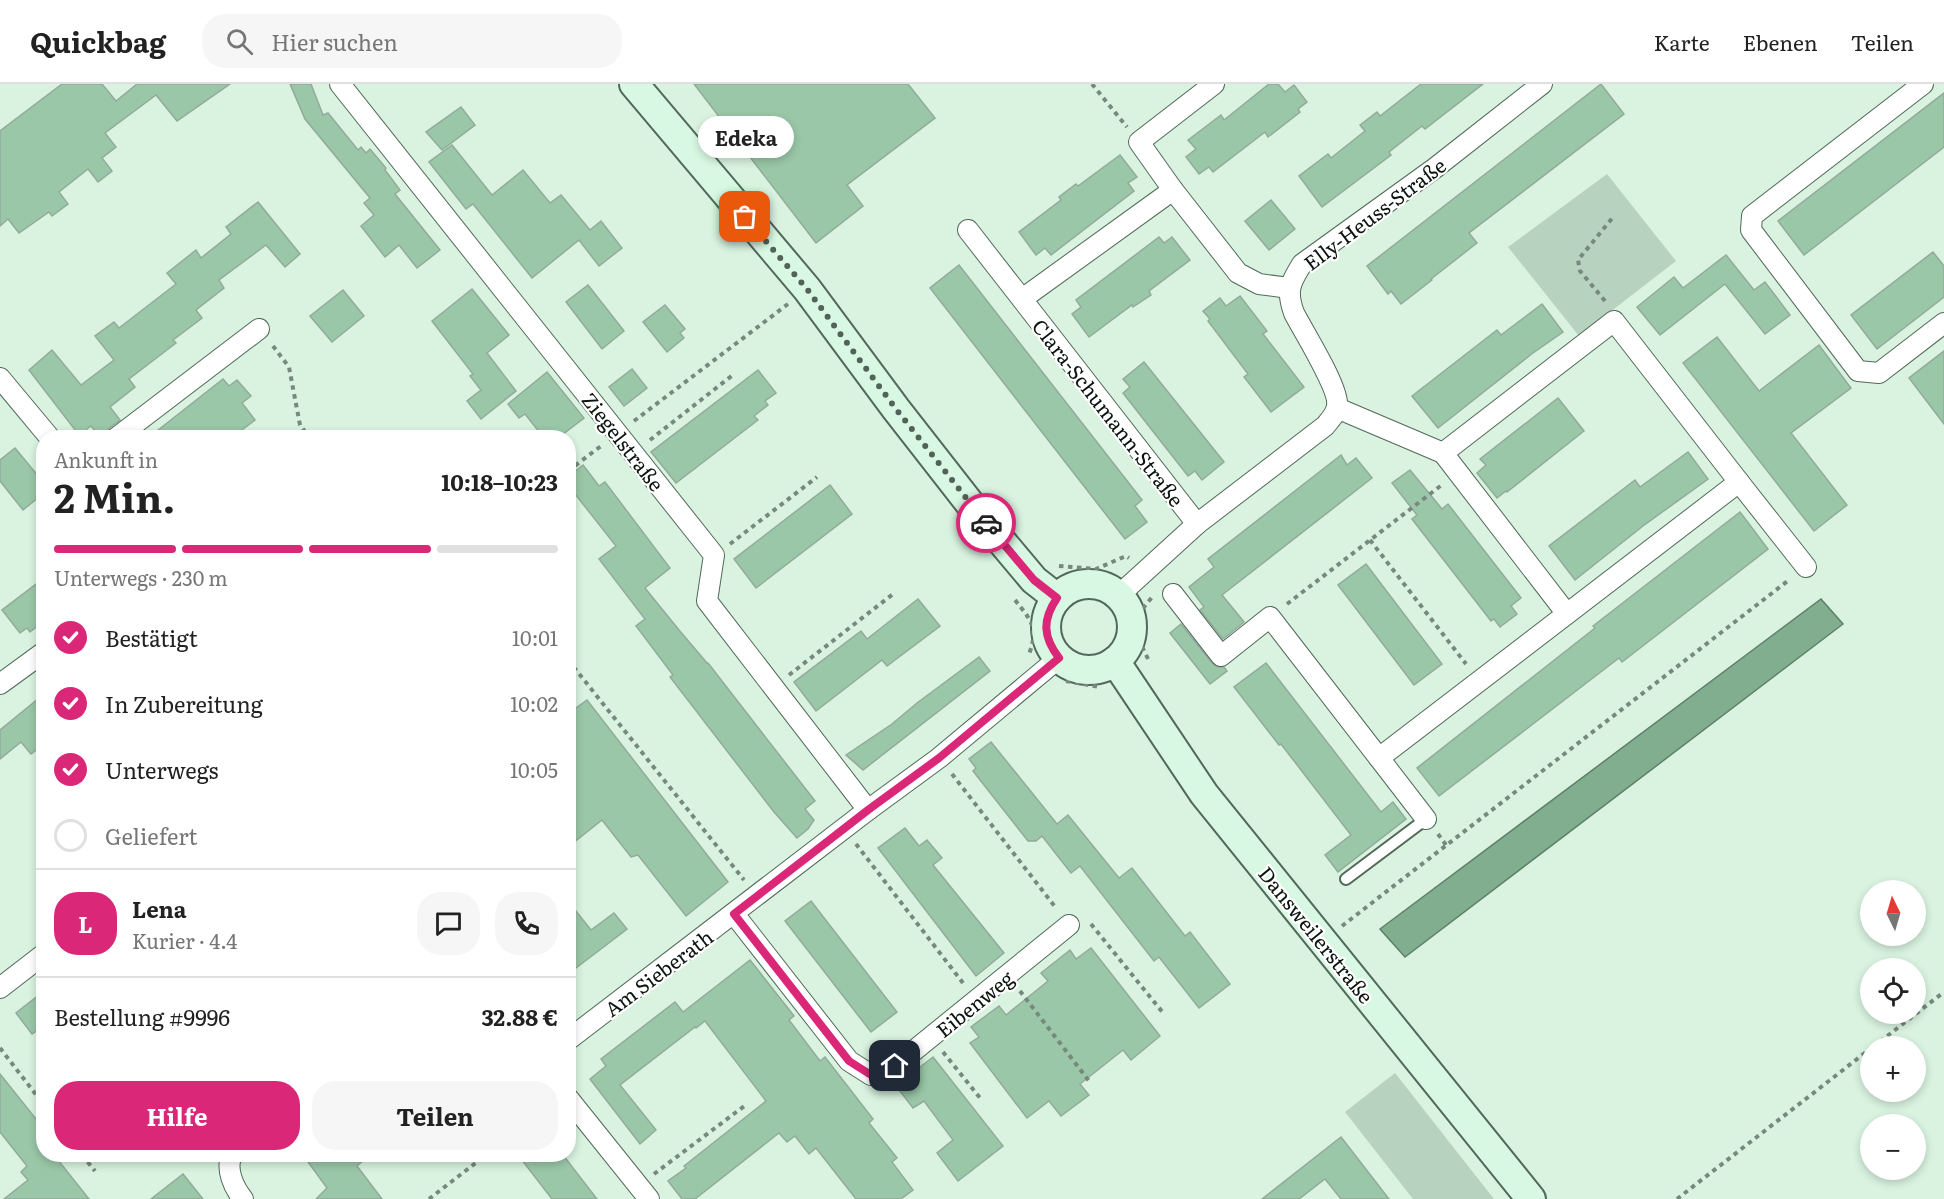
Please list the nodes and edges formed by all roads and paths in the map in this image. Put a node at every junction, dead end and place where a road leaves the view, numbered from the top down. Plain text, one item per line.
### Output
1 (340, 84) edge
2 (634, 84) edge
3 (1092, 84) edge
4 (1214, 84) edge
5 (1542, 84) edge
6 (1923, 84) edge
7 (1139, 142) junction
8 (1173, 190) junction
9 (1614, 216) dead end
10 (968, 230) dead end
11 (1289, 288) junction
12 (807, 289) junction
13 (1022, 299) junction
14 (1614, 321) junction
15 (1944, 323) edge
16 (259, 329) joint
17 (734, 374) dead end
18 (0, 378) edge
19 (1337, 408) junction
20 (43, 430) edge
21 (126, 430) edge
22 (303, 430) edge
23 (618, 433) junction
24 (633, 453) junction
25 (1443, 453) junction
26 (576, 465) edge
27 (1458, 473) junction
28 (817, 477) dead end
29 (1739, 482) junction
30 (1197, 524) junction
31 (1370, 539) junction
32 (713, 557) junction
33 (1053, 563) dead end
34 (1806, 567) joint
35 (1143, 571) junction
36 (893, 594) dead end
37 (1173, 594) dead end
38 (1118, 596) junction
39 (1057, 598) junction
40 (1567, 614) junction
41 (1270, 617) junction
42 (36, 658) edge
43 (1059, 658) junction
44 (1148, 660) dead end
45 (1115, 661) junction
46 (576, 670) edge
47 (1479, 682) junction
48 (0, 684) edge
49 (773, 687) junction
50 (939, 758) junction
51 (1379, 758) junction
52 (868, 810) junction
53 (1426, 819) joint
54 (844, 829) junction
55 (1346, 879) dead end
56 (756, 896) junction
57 (734, 914) junction
58 (1069, 925) junction
59 (1340, 928) dead end
60 (36, 960) edge
61 (1008, 975) junction
62 (0, 988) edge
63 (1944, 992) edge
64 (977, 1000) junction
65 (1164, 1014) dead end
66 (576, 1034) edge
67 (1887, 1036) edge
68 (931, 1037) junction
69 (0, 1048) edge
70 (1860, 1057) edge
71 (1089, 1081) dead end
72 (36, 1095) edge
73 (980, 1098) dead end
74 (747, 1104) dead end
75 (576, 1108) edge
76 (87, 1162) edge
77 (229, 1162) edge
78 (477, 1162) edge
79 (94, 1171) dead end
80 (644, 1192) edge
81 (243, 1199) edge
82 (429, 1199) edge
83 (1531, 1199) edge
84 (1677, 1199) edge

1 - 23 street, Ziegelstraße
2 - 12 main road
3 - 7 path
4 - 7 street
5 - 11 street, Elly-Heuss-Straße
6 - 15 street
7 - 8 street
8 - 11 street
8 - 13 street, Clara-Schumann-Straße
9 - 14 path
10 - 13 street, Clara-Schumann-Straße
11 - 19 street, Elly-Heuss-Straße
12 - 23 path
12 - 39 main road
13 - 30 street, Clara-Schumann-Straße
14 - 25 street
14 - 29 street
16 - 21 street
16 - 22 path
17 - 24 path
18 - 20 street
19 - 25 street
19 - 30 street
23 - 24 street, Ziegelstraße
23 - 26 path
24 - 32 street, Ziegelstraße
25 - 27 street
27 - 31 path
27 - 40 street
28 - 32 path
29 - 34 street
29 - 40 street
30 - 35 street
31 - 41 path
31 - 47 path
32 - 49 street
33 - 35 path
34 - 59 path
35 - 38 street
35 - 44 path
36 - 49 path
37 - 41 street
38 - 39 main road
38 - 45 main road
39 - 43 main road
40 - 47 street
41 - 51 street
42 - 48 street
43 - 45 main road
43 - 50 street, Am Sieberath
45 - 83 main road, Dansweilerstraße
46 - 56 path
47 - 51 street
49 - 52 street
50 - 52 street, Am Sieberath
50 - 58 path
51 - 53 street
52 - 54 street, Am Sieberath
53 - 55 lane
54 - 56 street, Am Sieberath
54 - 64 path
56 - 57 street, Am Sieberath
57 - 66 street, Am Sieberath
57 - 68 street, Eibenweg
58 - 61 street, Eibenweg
58 - 65 path
60 - 62 street
61 - 64 street, Eibenweg
61 - 71 path
63 - 67 path
64 - 68 street, Eibenweg
68 - 73 path
69 - 72 path
70 - 84 path
74 - 80 path
75 - 80 street
76 - 79 path
77 - 81 street
78 - 82 path

